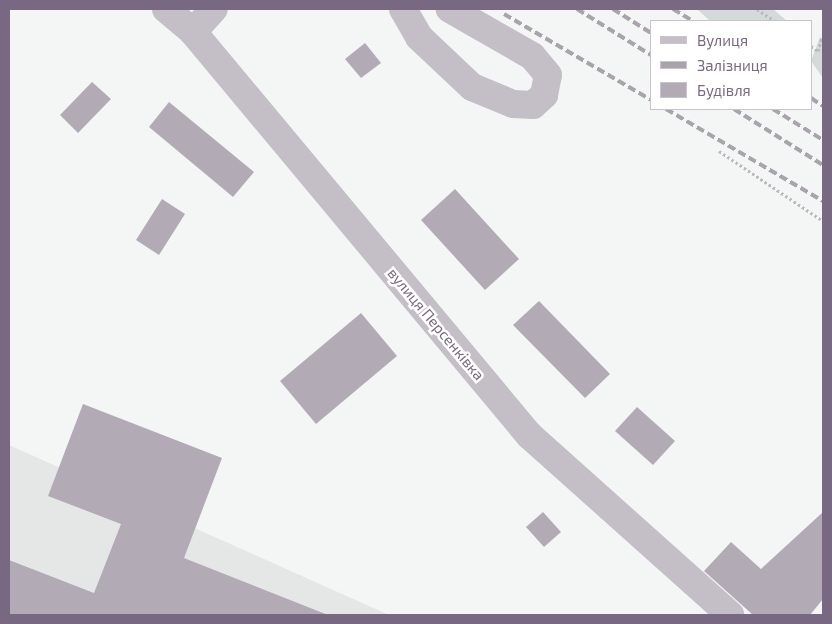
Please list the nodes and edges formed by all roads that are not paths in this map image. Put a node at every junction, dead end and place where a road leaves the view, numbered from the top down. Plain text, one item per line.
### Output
1 (166, 9) edge
2 (214, 9) edge
3 (403, 9) edge
4 (450, 9) edge
5 (193, 32) junction
6 (730, 615) edge

1 - 5 street, вулиця Персенківка
2 - 5 street
3 - 4 street
5 - 6 street, вулиця Персенківка

